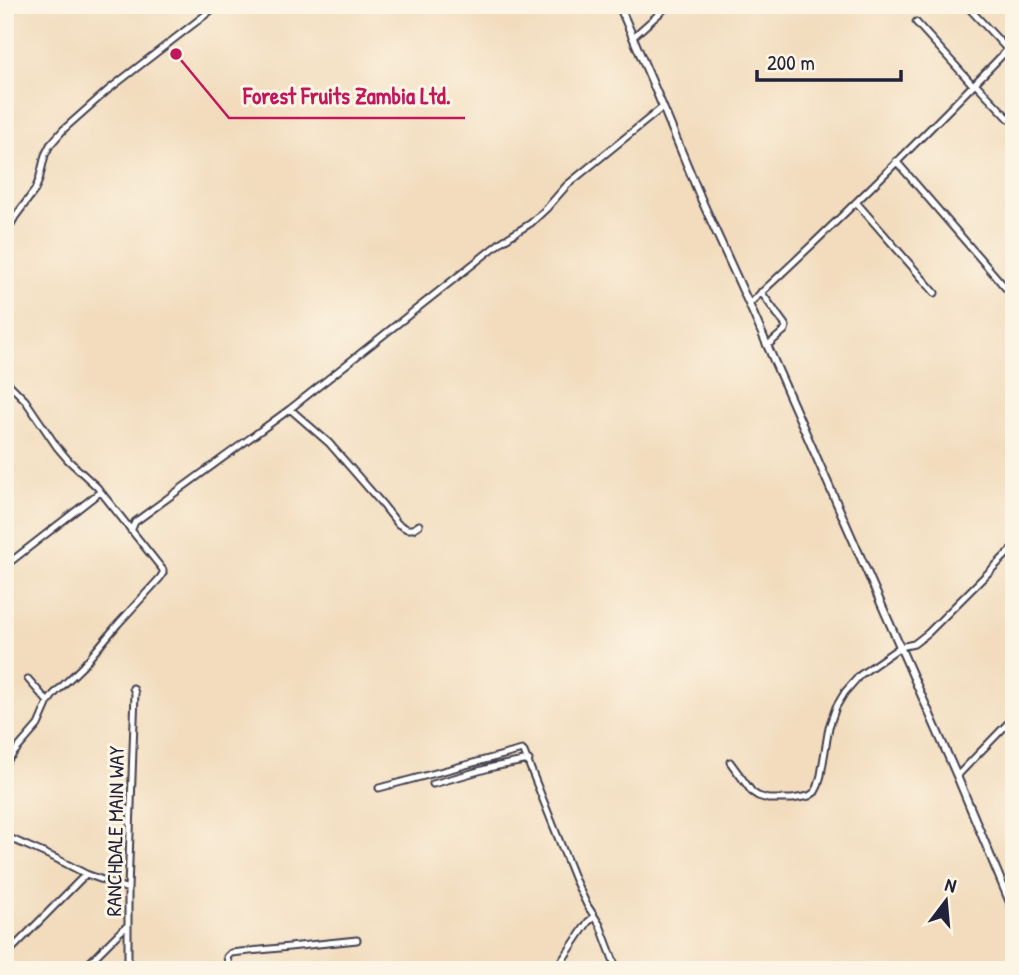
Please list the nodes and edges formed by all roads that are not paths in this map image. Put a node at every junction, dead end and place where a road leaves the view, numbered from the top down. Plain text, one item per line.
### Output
1 (619, 5) edge
2 (669, 5) edge
3 (966, 5) edge
4 (215, 6) edge
5 (916, 22) dead end
6 (633, 37) junction
7 (1014, 43) edge
8 (1007, 49) junction
9 (974, 84) junction
10 (663, 107) junction
11 (1014, 124) edge
12 (896, 161) junction
13 (856, 202) junction
14 (5, 235) edge
15 (761, 292) junction
16 (935, 293) dead end
17 (1010, 293) dead end
18 (749, 304) junction
19 (767, 346) junction
20 (5, 380) edge
21 (290, 409) junction
22 (100, 492) junction
23 (124, 522) junction
24 (135, 522) junction
25 (419, 525) dead end
26 (131, 531) junction
27 (1014, 547) edge
28 (5, 566) edge
29 (900, 647) junction
30 (29, 679) dead end
31 (134, 691) dead end
32 (48, 702) junction
33 (1014, 716) edge
34 (529, 760) junction
35 (730, 762) dead end
36 (5, 763) edge
37 (957, 776) junction
38 (433, 784) dead end
39 (379, 788) dead end
40 (5, 836) edge
41 (86, 874) junction
42 (128, 889) junction
43 (1014, 912) edge
44 (594, 917) junction
45 (128, 925) junction
46 (356, 940) dead end
47 (5, 956) edge
48 (82, 970) edge
49 (128, 970) edge
50 (230, 970) edge
51 (537, 970) edge
52 (617, 970) edge

1 - 6 street
2 - 6 street
3 - 8 street
4 - 14 street
5 - 9 street
6 - 10 street
7 - 8 street
8 - 9 street
9 - 11 street
9 - 12 street
10 - 18 street
10 - 21 street
12 - 13 street
12 - 17 street
13 - 15 street
13 - 16 street
15 - 18 street
15 - 19 street
18 - 19 street
19 - 29 street
20 - 22 street
21 - 24 street
21 - 25 street
22 - 23 street
22 - 28 street
23 - 24 street
23 - 26 street
24 - 26 street
26 - 32 street
27 - 29 street
29 - 35 street
29 - 37 street
30 - 32 street
31 - 42 street, RANCHDALE MAIN WAY
32 - 36 street
33 - 37 street
34 - 38 street
34 - 39 street
34 - 44 street
37 - 43 street
40 - 41 street
41 - 42 street
41 - 47 street
42 - 45 street, RANCHDALE MAIN WAY
44 - 51 street
44 - 52 street
45 - 48 street
45 - 49 street, RANCHDALE MAIN WAY
46 - 50 street

